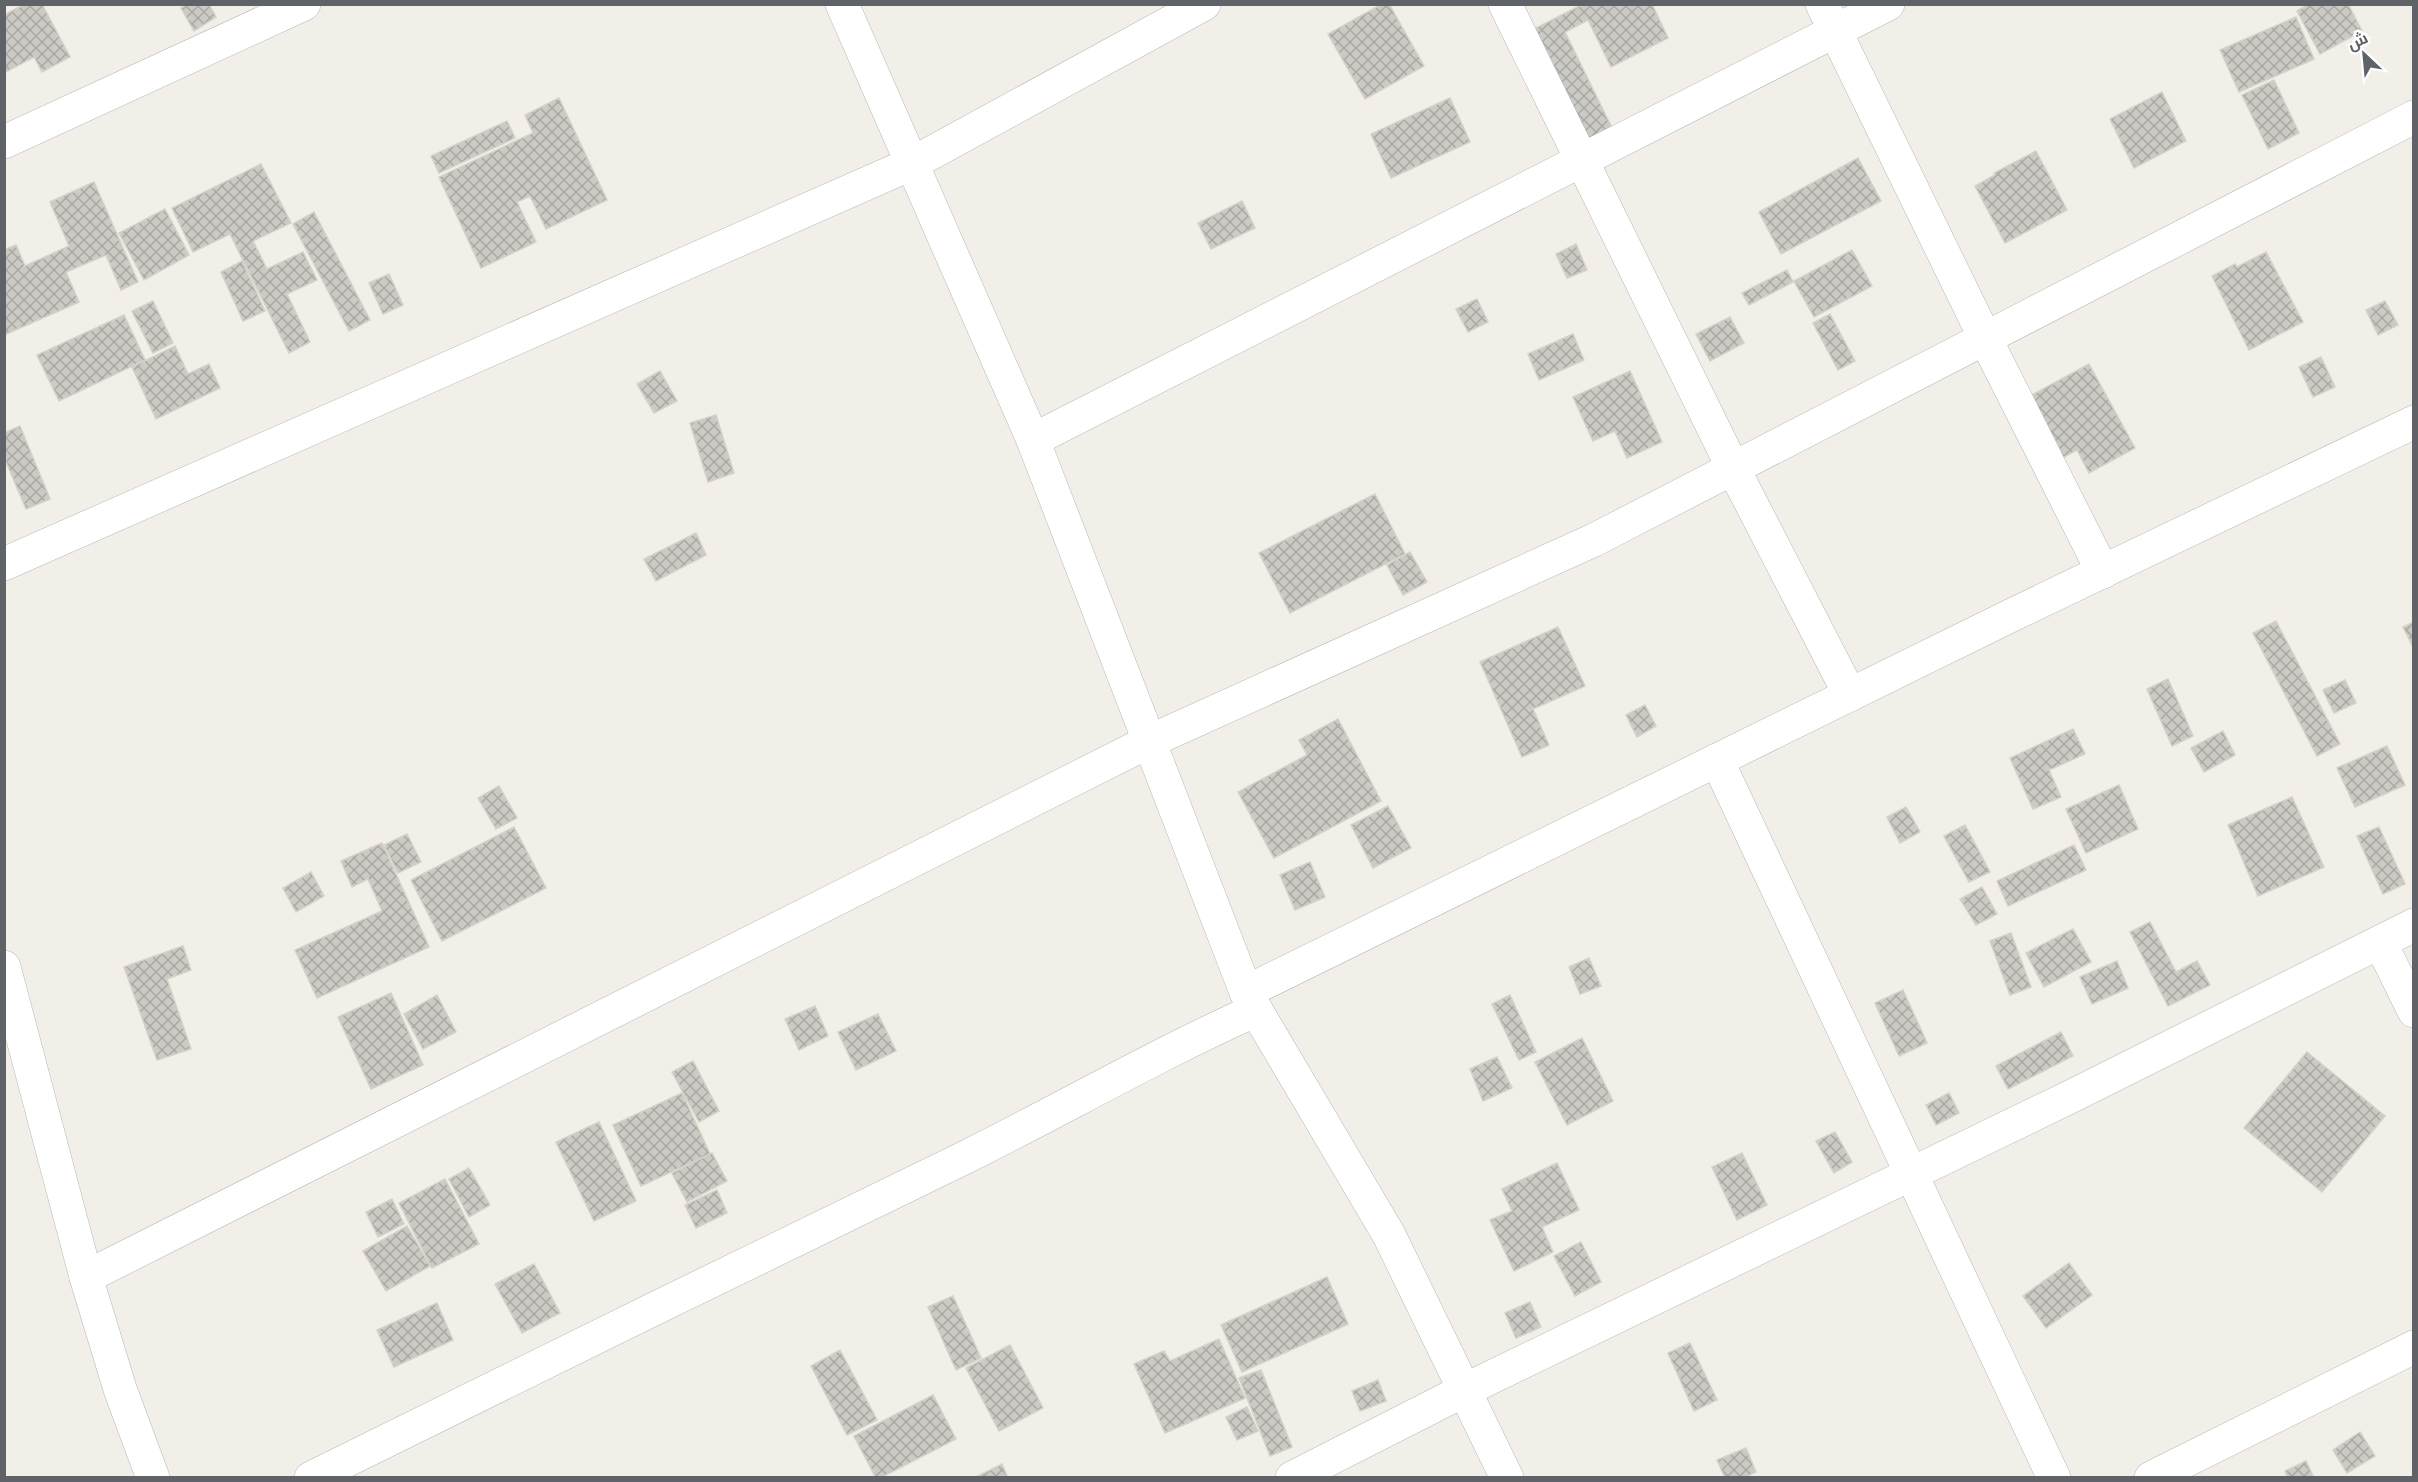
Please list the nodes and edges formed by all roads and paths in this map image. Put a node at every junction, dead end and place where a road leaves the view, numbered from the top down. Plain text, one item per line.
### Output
1 (842, 4) edge
2 (1204, 4) edge
3 (1505, 4) edge
4 (1888, 4) edge
5 (291, 7) edge
6 (1828, 18) edge
7 (2414, 117) edge
8 (4, 142) edge
9 (1581, 161) junction
10 (913, 164) junction
11 (1985, 338) junction
12 (2414, 422) edge
13 (1033, 440) junction
14 (1733, 468) junction
15 (4, 564) edge
16 (2103, 572) junction
17 (1850, 695) junction
18 (1148, 742) junction
19 (1717, 760) junction
20 (2414, 925) edge
21 (2380, 942) junction
22 (4, 967) edge
23 (1251, 1001) junction
24 (2414, 1011) edge
25 (1913, 1173) junction
26 (86, 1277) junction
27 (2414, 1347) edge
28 (1466, 1390) junction
29 (153, 1478) edge
30 (311, 1478) edge
31 (1292, 1478) edge
32 (1507, 1478) edge
33 (2054, 1478) edge
34 (2151, 1478) edge

1 - 10 street
2 - 10 street
3 - 9 street
4 - 6 street
5 - 8 street
6 - 9 street
6 - 11 street
7 - 11 street
9 - 13 street
9 - 14 street
10 - 13 street
10 - 15 street
11 - 14 street
11 - 16 street
12 - 16 street
13 - 18 street
14 - 17 street
14 - 18 street
16 - 17 street
17 - 19 street
18 - 23 street
18 - 26 street
19 - 23 street
19 - 25 street
20 - 21 street
21 - 24 street
21 - 25 street
22 - 26 street
23 - 28 street
23 - 30 street
25 - 28 street
25 - 33 street
26 - 29 street
27 - 34 street
28 - 31 street
28 - 32 street

